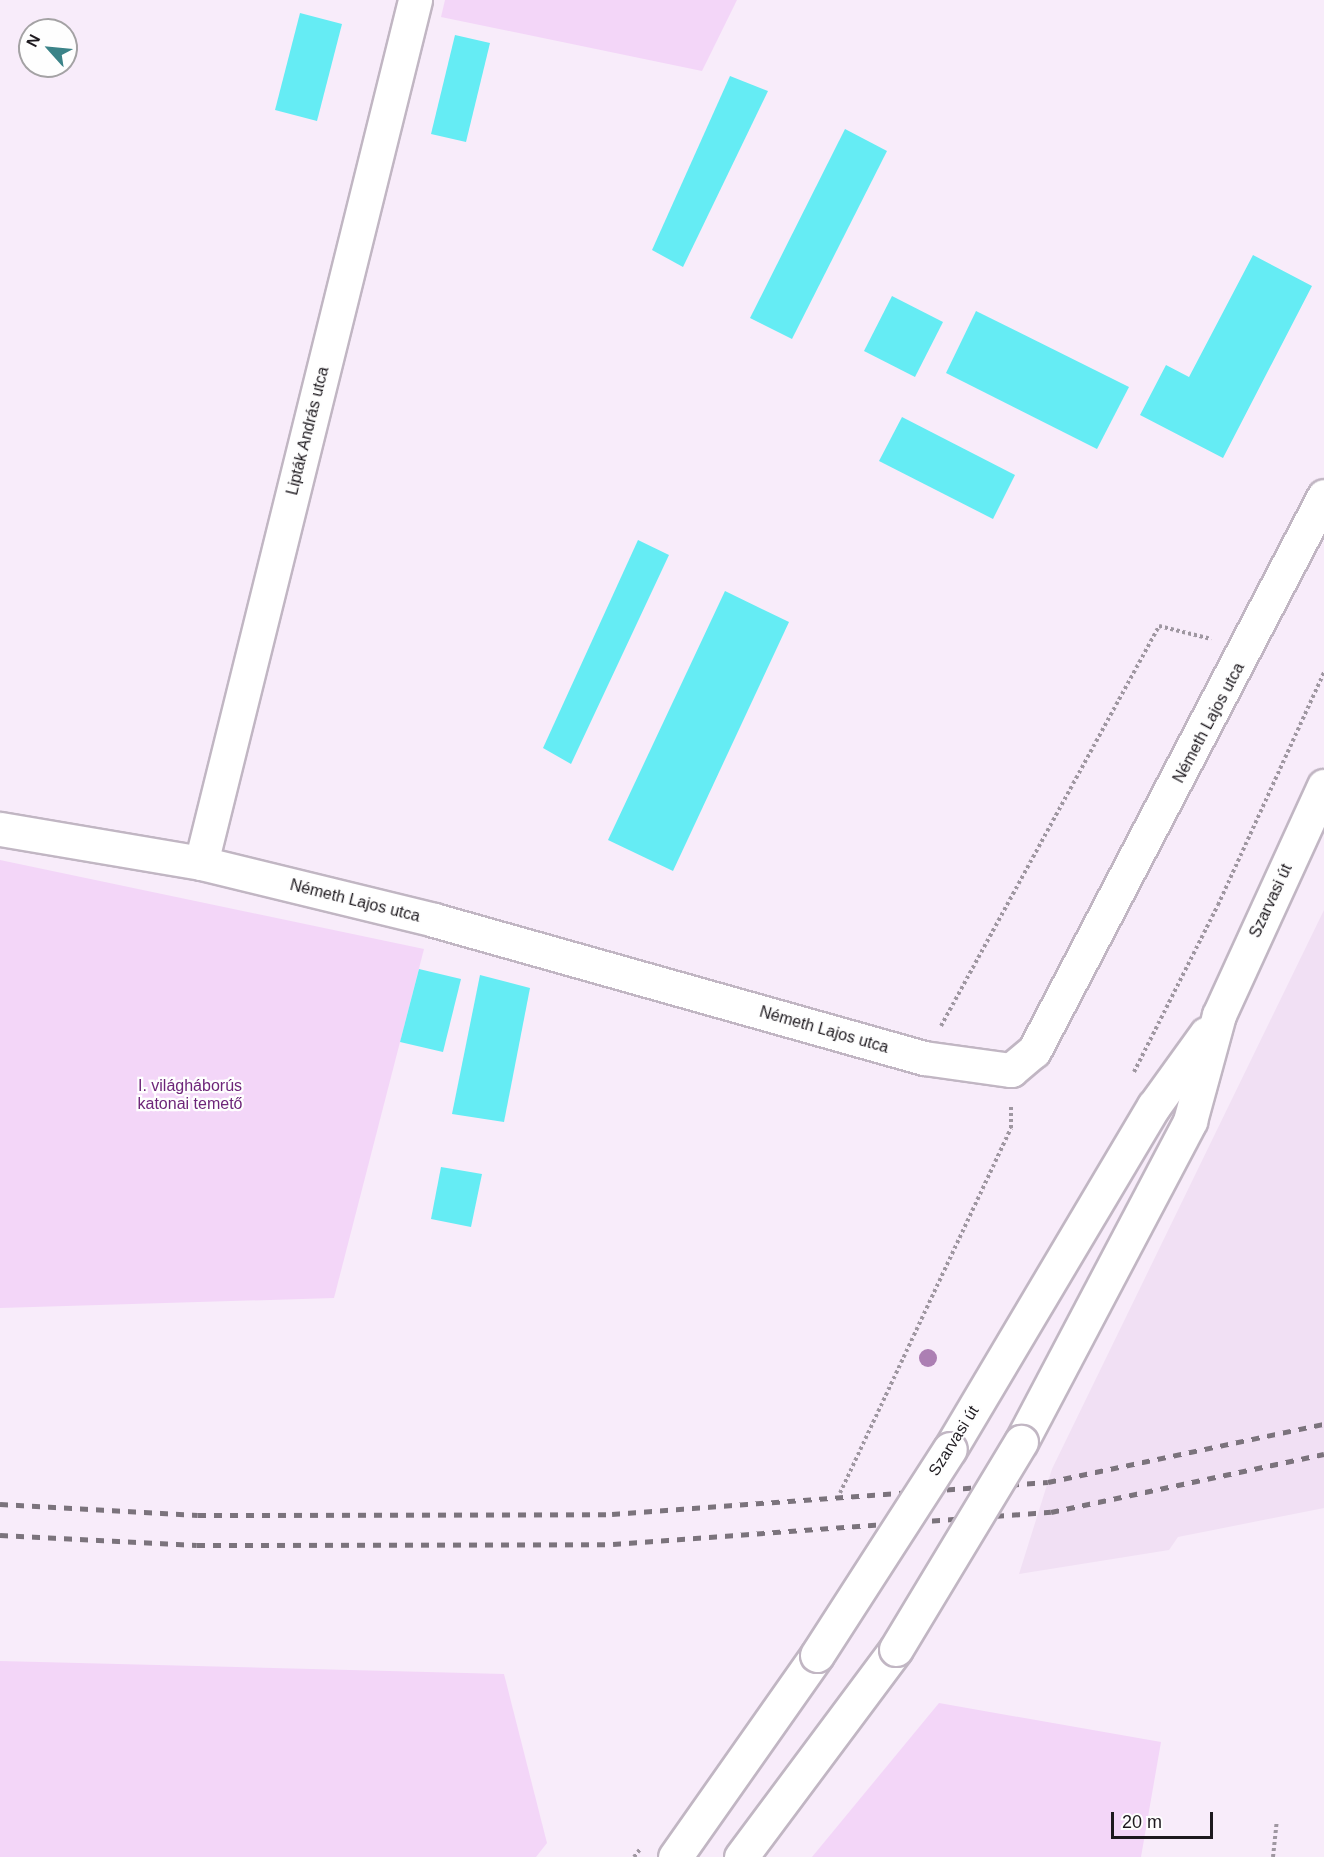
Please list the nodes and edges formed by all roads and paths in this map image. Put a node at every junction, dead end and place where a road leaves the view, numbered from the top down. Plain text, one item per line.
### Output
1 (415, 0) edge
2 (1324, 496) edge
3 (1249, 648) junction
4 (1324, 672) edge
5 (1324, 786) edge
6 (0, 829) edge
7 (201, 863) junction
8 (1219, 1015) junction
9 (924, 1058) junction
10 (1011, 1070) junction
11 (1132, 1076) dead end
12 (840, 1493) dead end
13 (1276, 1821) dead end
14 (675, 1857) edge
15 (741, 1857) edge
16 (1273, 1857) edge

1 - 7 street, Lipták András utca
2 - 3 street, Németh Lajos utca
3 - 9 path
3 - 10 street, Németh Lajos utca
4 - 11 path
5 - 8 street, Szarvasi út
6 - 7 street, Németh Lajos utca
7 - 9 street, Németh Lajos utca
8 - 14 street, Szarvasi út, bridge
8 - 15 street, Szarvasi út, bridge
9 - 10 street, Németh Lajos utca
10 - 12 path
13 - 16 path

